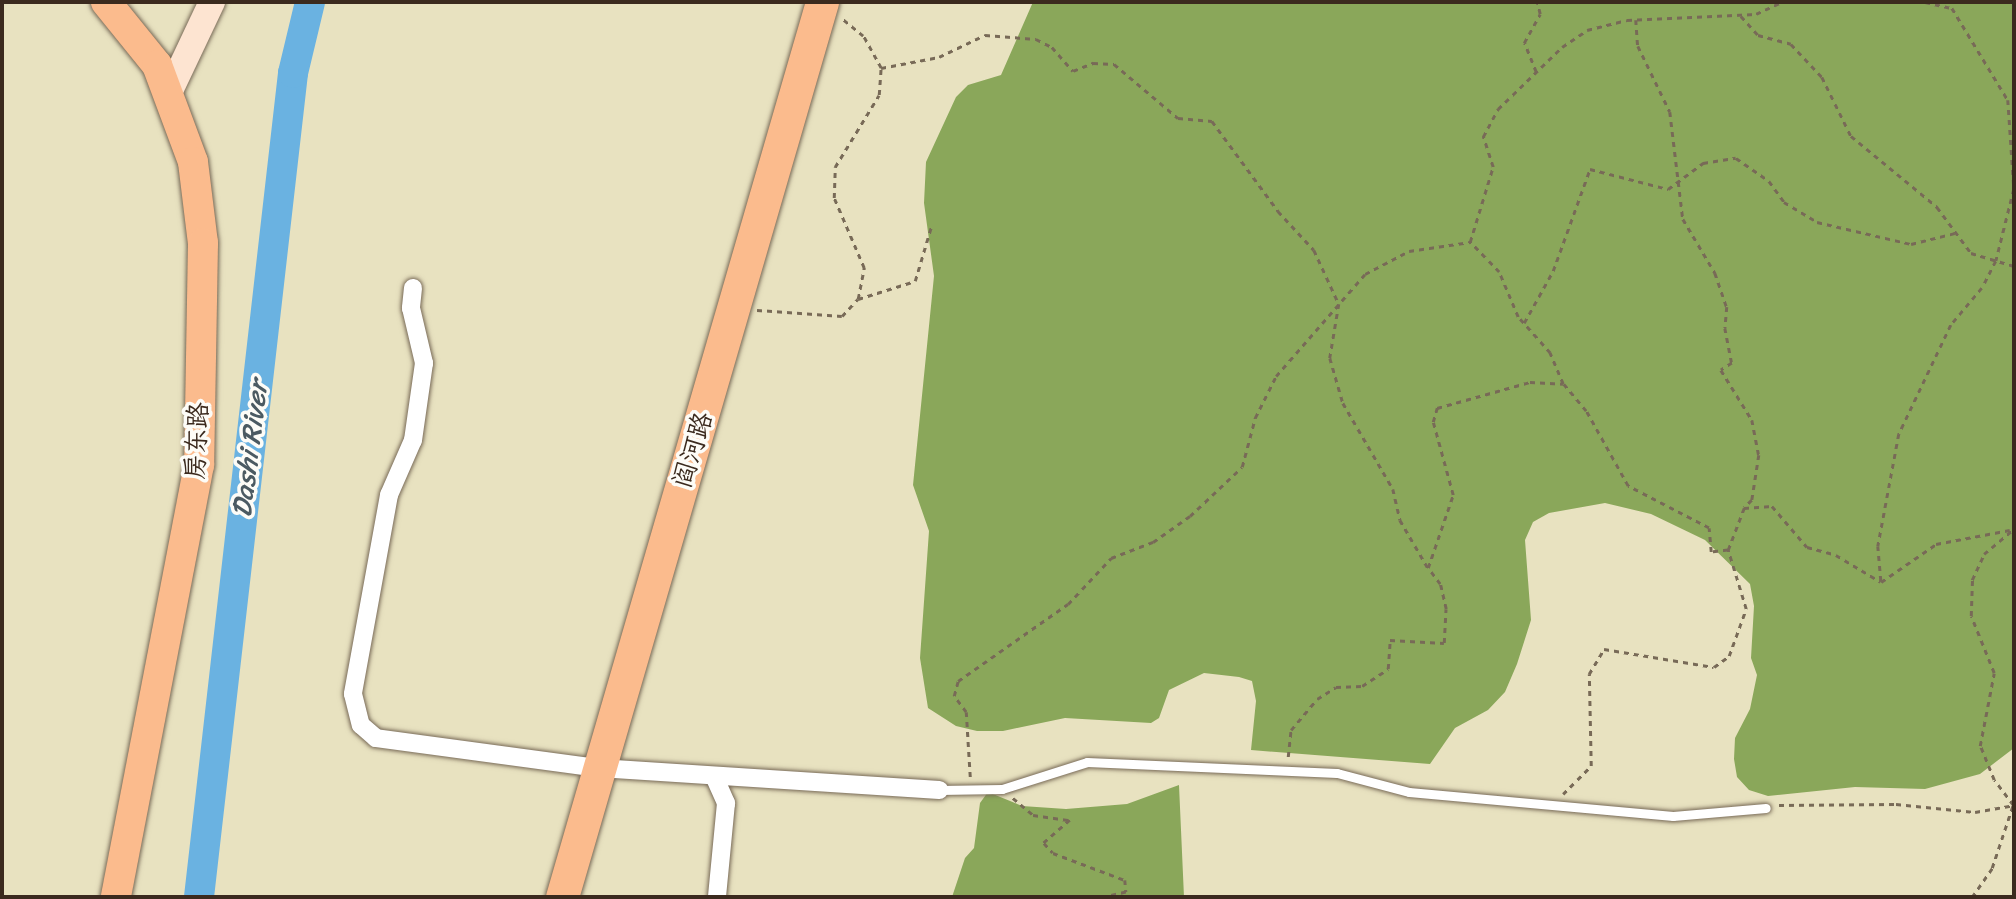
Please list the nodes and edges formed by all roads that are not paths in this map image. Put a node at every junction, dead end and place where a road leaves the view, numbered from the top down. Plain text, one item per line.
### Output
1 (106, 2) edge
2 (212, 2) edge
3 (822, 2) edge
4 (168, 95) junction
5 (412, 288) dead end
6 (598, 768) junction
7 (714, 776) junction
8 (939, 790) joint
9 (1766, 808) road end
10 (116, 897) edge
11 (562, 897) edge
12 (717, 897) edge

1 - 4 main road, 房东路
2 - 4 street
3 - 6 highway, 阎河路
4 - 10 main road, 房东路
5 - 6 street
6 - 7 street
6 - 11 highway, 阎河路
7 - 8 street
7 - 12 street
8 - 9 lane

